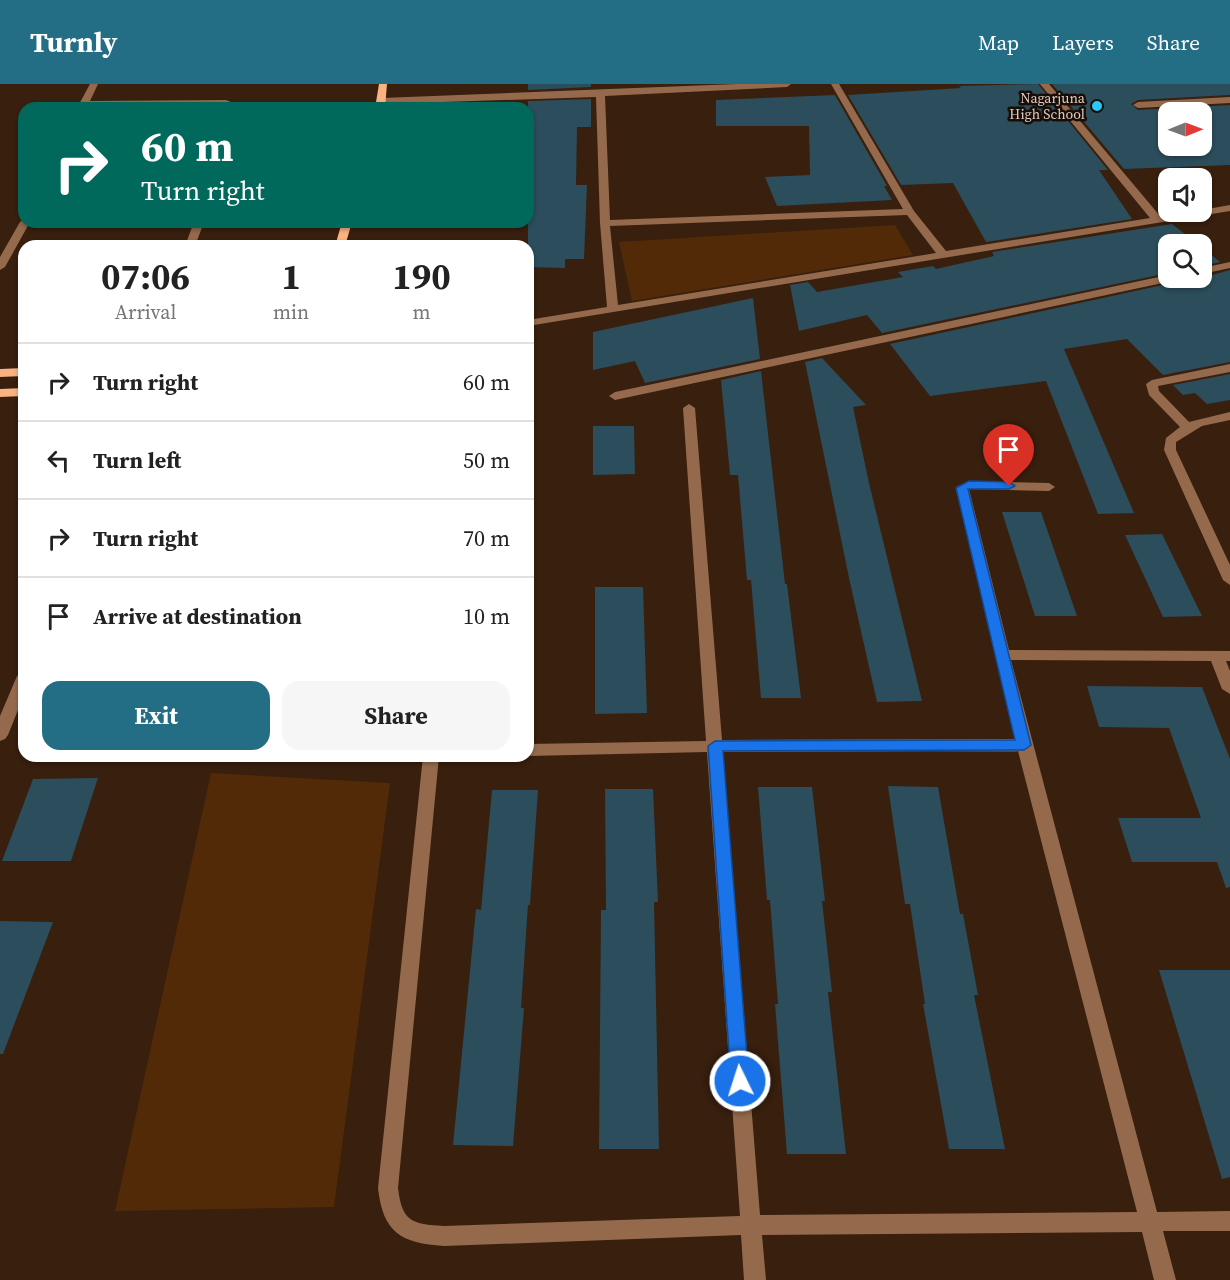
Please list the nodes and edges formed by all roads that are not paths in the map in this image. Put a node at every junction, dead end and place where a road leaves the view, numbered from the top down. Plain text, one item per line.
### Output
1 (94, 84) edge
2 (383, 84) edge
3 (788, 84) edge
4 (835, 84) edge
5 (1044, 84) edge
6 (600, 94) junction
7 (1230, 100) edge
8 (85, 102) edge
9 (381, 102) edge
10 (441, 102) edge
11 (1138, 105) dead end
12 (1230, 208) edge
13 (1212, 211) edge
14 (910, 212) junction
15 (1158, 221) joint
16 (606, 223) junction
17 (22, 228) edge
18 (944, 256) junction
19 (1230, 265) edge
20 (0, 267) edge
21 (1212, 269) edge
22 (1158, 281) edge
23 (613, 309) junction
24 (534, 322) edge
25 (1230, 368) edge
26 (18, 372) edge
27 (0, 373) edge
28 (18, 392) edge
29 (0, 393) edge
30 (615, 396) dead end
31 (689, 408) dead end
32 (1230, 416) edge
33 (1187, 427) junction
34 (1050, 486) dead end
35 (1230, 580) edge
36 (1002, 655) junction
37 (1223, 656) edge
38 (1230, 689) edge
39 (18, 691) edge
40 (0, 735) edge
41 (1024, 745) junction
42 (715, 746) junction
43 (534, 750) edge
44 (430, 762) edge
45 (1149, 1220) junction
46 (1230, 1221) edge
47 (751, 1225) junction
48 (755, 1280) edge
49 (1165, 1280) edge

1 - 8 street
2 - 9 main road
3 - 6 street
4 - 14 street
5 - 15 street
6 - 10 street
6 - 16 street
7 - 11 street
12 - 13 street
14 - 16 street
14 - 18 street
15 - 18 street
16 - 23 street
17 - 20 street
18 - 23 street
19 - 21 street
22 - 30 street
23 - 24 street
25 - 33 street
26 - 27 main road
28 - 29 main road
31 - 42 street
32 - 33 street
33 - 35 street
34 - 36 street
36 - 37 street
36 - 41 street
37 - 38 street
39 - 40 street
41 - 42 street
41 - 45 street
42 - 43 street
42 - 47 street
44 - 47 street
45 - 46 street
45 - 47 street
45 - 49 street
47 - 48 street

